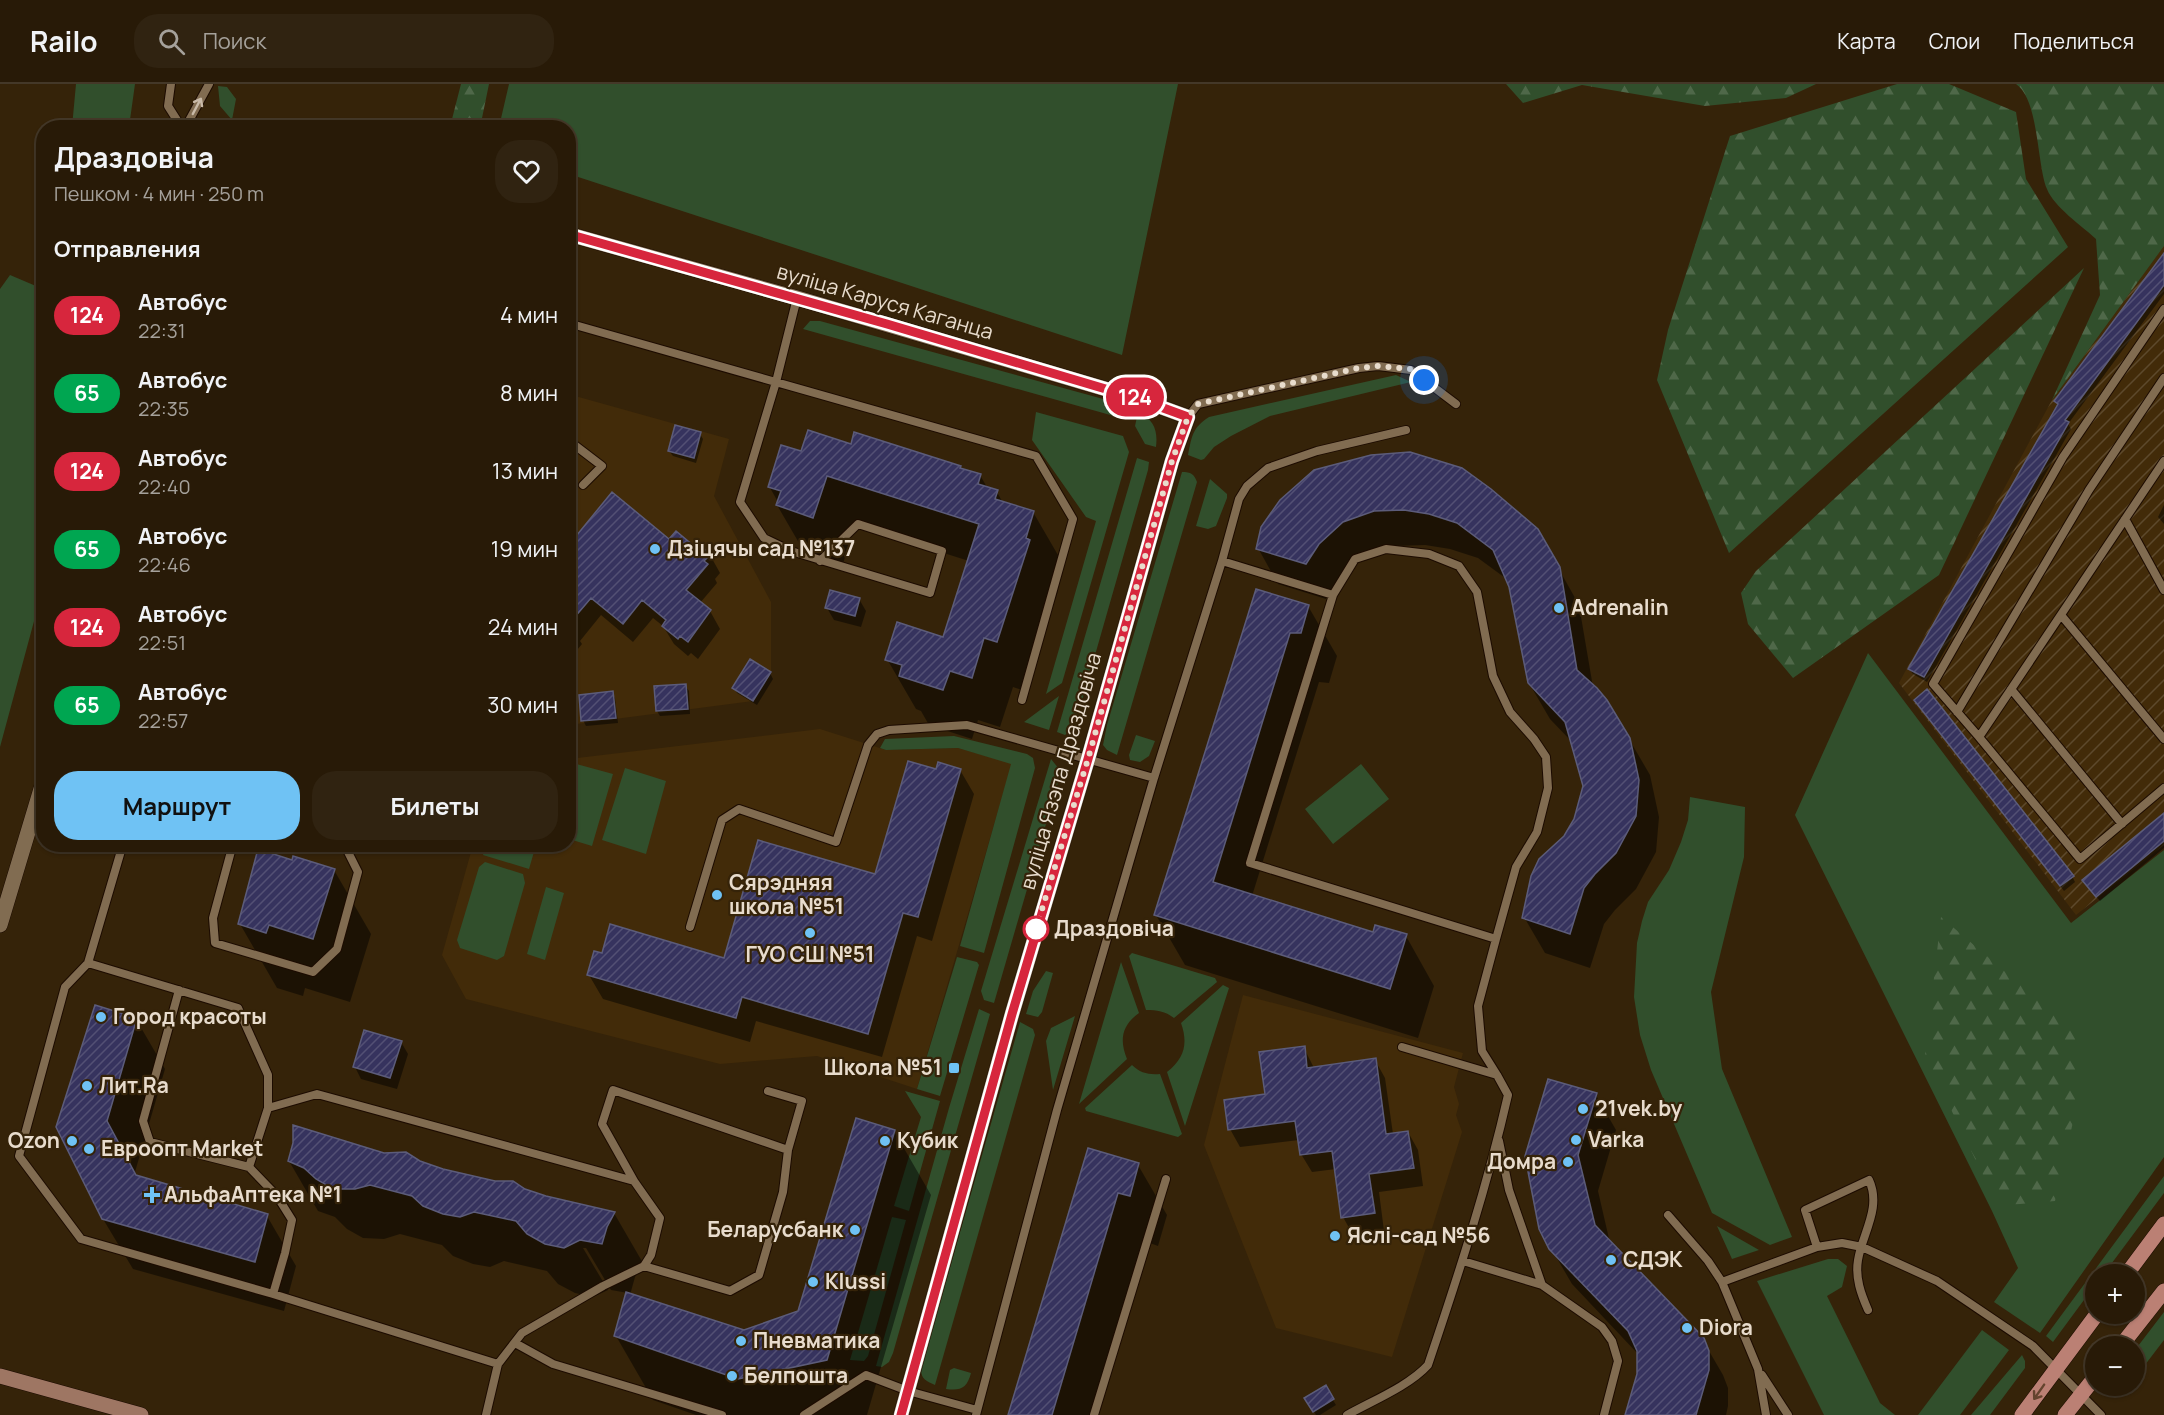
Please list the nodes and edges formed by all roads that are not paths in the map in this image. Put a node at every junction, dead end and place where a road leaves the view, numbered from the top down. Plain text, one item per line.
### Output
1 (171, 84) edge
2 (209, 84) edge
3 (178, 120) edge
4 (188, 120) edge
5 (576, 236) edge
6 (797, 298) junction
7 (2164, 309) edge
8 (576, 325) edge
9 (2164, 378) edge
10 (776, 382) junction
11 (1456, 404) dead end
12 (1188, 417) junction
13 (1406, 430) dead end
14 (576, 446) edge
15 (2164, 461) edge
16 (583, 485) dead end
17 (2126, 519) junction
18 (820, 561) junction
19 (1222, 561) junction
20 (2164, 590) edge
21 (1334, 595) junction
22 (2061, 615) junction
23 (2011, 689) junction
24 (1022, 700) dead end
25 (1957, 712) junction
26 (1979, 737) junction
27 (2164, 739) edge
28 (1088, 759) junction
29 (1154, 778) junction
30 (2164, 788) edge
31 (36, 806) edge
32 (2122, 824) junction
33 (121, 852) edge
34 (231, 852) edge
35 (348, 852) edge
36 (0, 925) edge
37 (690, 927) dead end
38 (1496, 939) junction
39 (88, 963) junction
40 (179, 990) junction
41 (1402, 1047) dead end
42 (1497, 1075) junction
43 (768, 1091) dead end
44 (268, 1108) junction
45 (1498, 1139) junction
46 (788, 1150) junction
47 (249, 1167) junction
48 (1166, 1179) dead end
49 (634, 1181) junction
50 (1668, 1215) dead end
51 (2164, 1224) edge
52 (1817, 1247) junction
53 (1862, 1247) junction
54 (1463, 1261) junction
55 (2134, 1264) edge
56 (644, 1266) junction
57 (1722, 1282) junction
58 (1542, 1285) junction
59 (2164, 1291) edge
60 (273, 1294) junction
61 (1868, 1310) dead end
62 (2089, 1324) edge
63 (2129, 1336) edge
64 (515, 1343) junction
65 (498, 1364) junction
66 (2055, 1368) junction
67 (1758, 1369) junction
68 (0, 1376) edge
69 (2085, 1388) edge
70 (908, 1391) junction
71 (2079, 1394) junction
72 (976, 1412) edge
73 (141, 1415) edge
74 (486, 1415) edge
75 (722, 1415) edge
76 (804, 1415) edge
77 (901, 1415) edge
78 (1095, 1415) edge
79 (1347, 1415) edge
80 (1604, 1415) edge
81 (1766, 1415) edge
82 (1788, 1415) edge
83 (2022, 1415) edge
84 (2065, 1415) edge
85 (2101, 1415) edge

1 - 3 lane
4 -> 2 lane
5 - 6 street, вуліца Каруся Каганца
6 - 10 lane
6 - 12 street, вуліца Каруся Каганца
7 - 25 lane
8 - 10 lane
9 - 25 lane
10 - 18 lane
10 - 24 lane
11 - 12 lane
12 - 28 street, вуліца Язэпа Драздовіча
13 - 19 lane
14 - 16 lane
15 - 17 lane
17 - 20 lane
17 - 22 lane
18 - 18 lane
19 - 21 lane
19 - 29 lane
21 - 38 lane
21 - 38 lane
22 - 23 lane
22 - 27 lane
23 - 26 lane
23 - 32 lane
25 - 26 lane
26 - 32 lane
28 - 29 lane
28 - 37 lane
28 - 70 street, вуліца Язэпа Драздовіча
29 - 72 lane
30 - 32 lane
31 - 36 street
33 - 39 lane
34 - 35 lane
38 - 42 lane
39 - 40 lane
39 - 60 lane
40 - 44 lane
40 - 47 lane
41 - 42 lane
42 - 45 lane
43 - 46 lane
44 - 47 lane
44 - 49 lane
45 - 54 lane
45 - 58 lane
46 - 49 lane
46 - 56 lane
47 - 60 lane
48 - 78 lane
49 - 56 lane
50 - 57 lane
51 - 55 main road
52 - 53 lane
52 - 53 lane
52 - 57 lane
53 - 61 lane
53 - 66 lane
54 - 58 lane
54 - 79 lane
56 - 64 lane
57 - 67 lane
58 - 80 lane
59 - 63 main road
60 - 65 lane
62 - 66 main road
64 - 65 lane
64 - 75 lane
65 - 74 lane
66 - 71 lane
66 -> 83 main road
67 - 81 lane
67 - 82 lane
68 - 73 street
69 - 71 main road
70 - 72 lane
70 - 76 lane
70 - 77 street, вуліца Язэпа Драздовіча
71 - 84 main road
71 - 85 lane

